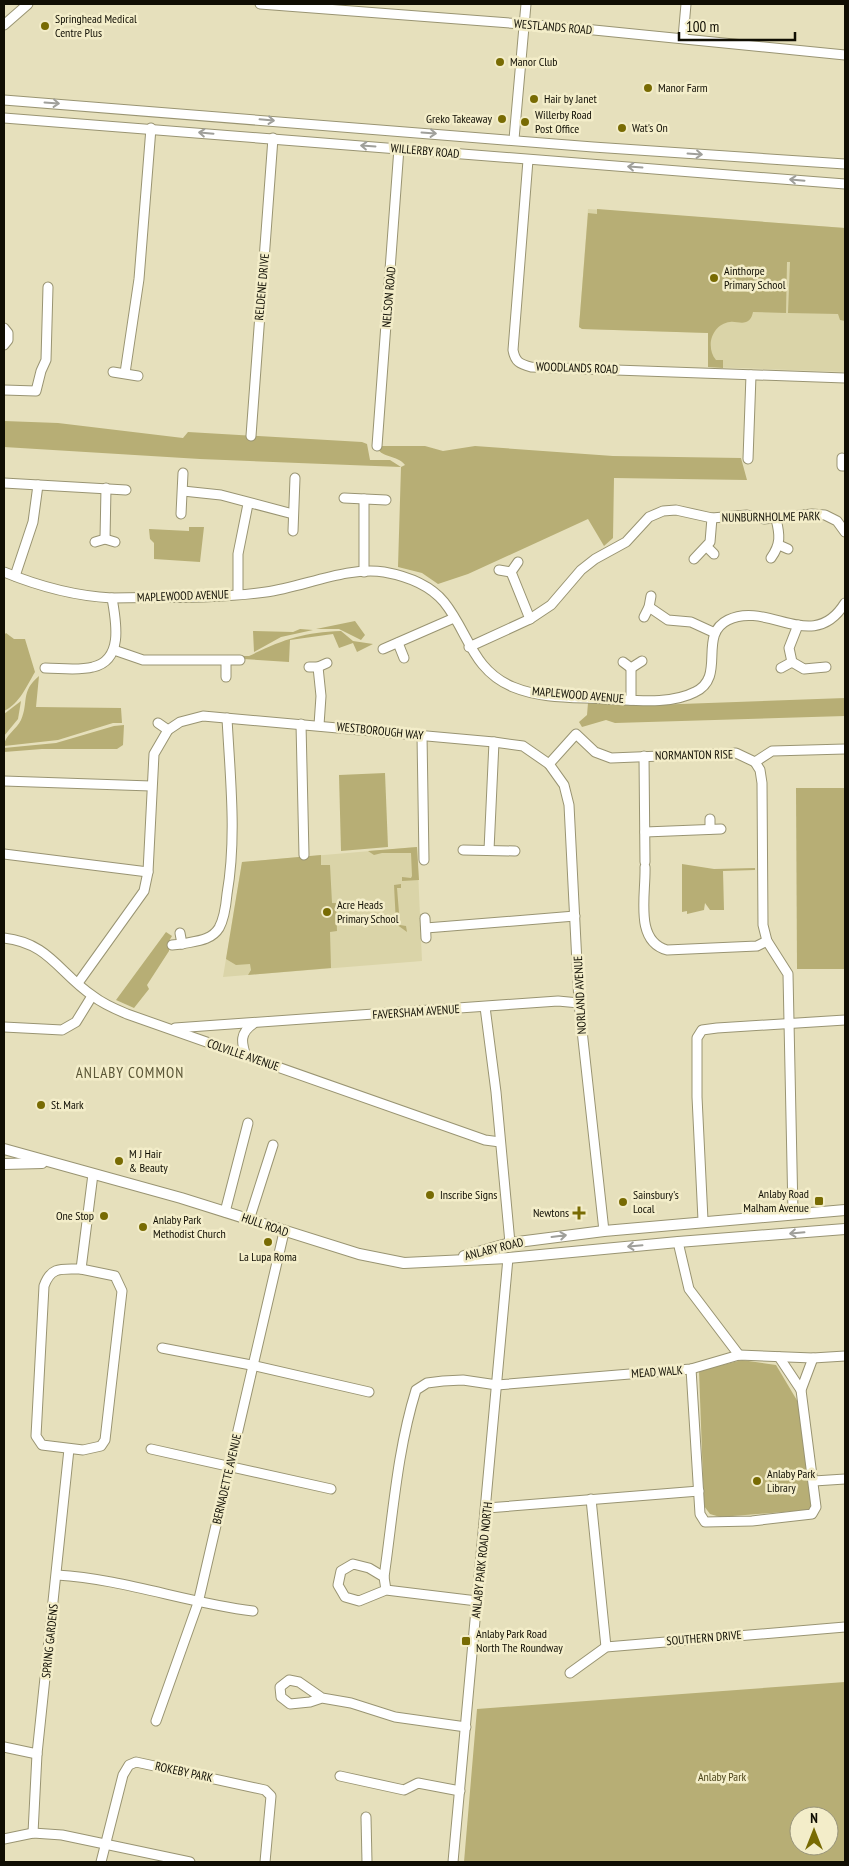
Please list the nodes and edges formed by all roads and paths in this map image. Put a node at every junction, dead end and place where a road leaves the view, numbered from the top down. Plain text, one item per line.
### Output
1 (28, 4) edge
2 (260, 4) edge
3 (394, 4) edge
4 (526, 4) edge
5 (686, 4) edge
6 (393, 14) junction
7 (524, 24) junction
8 (4, 26) edge
9 (683, 38) junction
10 (845, 55) edge
11 (4, 100) edge
12 (4, 118) edge
13 (151, 128) junction
14 (273, 138) junction
15 (514, 139) junction
16 (399, 148) junction
17 (528, 160) junction
18 (844, 163) edge
19 (845, 184) edge
20 (48, 288) dead end
21 (4, 328) edge
22 (4, 345) edge
23 (113, 372) dead end
24 (126, 374) junction
25 (751, 374) junction
26 (138, 376) dead end
27 (845, 378) edge
28 (4, 390) edge
29 (251, 436) dead end
30 (377, 446) dead end
31 (748, 459) dead end
32 (183, 474) dead end
33 (295, 478) dead end
34 (4, 483) edge
35 (38, 485) junction
36 (106, 488) junction
37 (126, 490) dead end
38 (183, 491) junction
39 (344, 498) dead end
40 (364, 500) junction
41 (386, 500) dead end
42 (248, 504) junction
43 (181, 514) dead end
44 (293, 514) junction
45 (712, 518) junction
46 (776, 519) junction
47 (293, 530) dead end
48 (845, 532) edge
49 (105, 539) junction
50 (95, 542) dead end
51 (115, 542) dead end
52 (779, 545) junction
53 (706, 547) junction
54 (788, 549) dead end
55 (714, 554) dead end
56 (771, 558) dead end
57 (694, 559) dead end
58 (518, 562) dead end
59 (499, 570) dead end
60 (4, 572) edge
61 (364, 572) junction
62 (511, 572) junction
63 (15, 576) junction
64 (238, 594) junction
65 (651, 596) dead end
66 (112, 598) junction
67 (845, 603) edge
68 (649, 607) junction
69 (842, 616) edge
70 (644, 617) dead end
71 (454, 618) junction
72 (530, 619) junction
73 (798, 625) junction
74 (715, 633) junction
75 (398, 642) junction
76 (469, 647) junction
77 (383, 649) dead end
78 (114, 650) junction
79 (404, 658) dead end
80 (226, 660) junction
81 (240, 660) dead end
82 (642, 661) dead end
83 (623, 662) dead end
84 (792, 662) junction
85 (327, 663) dead end
86 (826, 667) dead end
87 (45, 668) dead end
88 (632, 668) junction
89 (782, 668) dead end
90 (226, 677) dead end
91 (631, 700) junction
92 (227, 718) junction
93 (158, 723) dead end
94 (301, 724) junction
95 (319, 725) junction
96 (168, 730) junction
97 (422, 735) junction
98 (494, 742) junction
99 (845, 749) edge
100 (644, 756) junction
101 (754, 762) junction
102 (549, 764) junction
103 (4, 781) edge
104 (151, 786) junction
105 (710, 819) dead end
106 (710, 829) junction
107 (721, 829) dead end
108 (645, 832) junction
109 (304, 845) junction
110 (314, 845) dead end
111 (462, 850) dead end
112 (489, 850) junction
113 (515, 851) dead end
114 (4, 854) edge
115 (304, 856) dead end
116 (424, 860) dead end
117 (148, 872) junction
118 (645, 877) junction
119 (656, 877) dead end
120 (575, 916) junction
121 (425, 918) dead end
122 (426, 928) junction
123 (180, 934) dead end
124 (4, 938) edge
125 (426, 938) dead end
126 (767, 941) junction
127 (182, 944) junction
128 (172, 945) dead end
129 (78, 983) junction
130 (92, 996) junction
131 (579, 1003) junction
132 (485, 1006) junction
133 (845, 1020) edge
134 (254, 1024) junction
135 (790, 1025) junction
136 (4, 1027) edge
137 (170, 1029) junction
138 (246, 1056) junction
139 (248, 1124) dead end
140 (500, 1142) junction
141 (273, 1145) dead end
142 (4, 1149) edge
143 (56, 1163) junction
144 (4, 1164) edge
145 (93, 1174) junction
146 (845, 1210) edge
147 (225, 1212) junction
148 (793, 1214) junction
149 (249, 1220) junction
150 (703, 1220) junction
151 (845, 1229) edge
152 (604, 1231) junction
153 (284, 1232) junction
154 (678, 1242) junction
155 (510, 1243) junction
156 (508, 1258) junction
157 (449, 1260) junction
158 (81, 1269) junction
159 (162, 1348) dead end
160 (740, 1355) junction
161 (845, 1356) edge
162 (779, 1357) junction
163 (813, 1358) junction
164 (251, 1365) junction
165 (691, 1370) junction
166 (497, 1385) junction
167 (802, 1390) junction
168 (369, 1392) dead end
169 (69, 1449) junction
170 (151, 1449) dead end
171 (230, 1466) junction
172 (845, 1479) edge
173 (814, 1481) junction
174 (331, 1489) dead end
175 (698, 1490) junction
176 (591, 1500) junction
177 (487, 1508) junction
178 (57, 1575) junction
179 (384, 1578) junction
180 (386, 1590) junction
181 (477, 1601) junction
182 (198, 1603) junction
183 (253, 1611) dead end
184 (845, 1627) edge
185 (606, 1647) junction
186 (570, 1672) dead end
187 (322, 1698) dead end
188 (156, 1721) dead end
189 (466, 1727) junction
190 (4, 1747) edge
191 (37, 1754) junction
192 (340, 1776) dead end
193 (460, 1791) junction
194 (366, 1817) dead end
195 (33, 1834) junction
196 (4, 1839) edge
197 (106, 1844) junction
198 (101, 1862) edge
199 (188, 1862) edge
200 (265, 1862) edge
201 (367, 1862) edge
202 (454, 1862) edge

1 - 8 street
2 - 6 street, WESTLANDS ROAD
3 - 6 street
4 - 7 street
5 - 9 street
6 - 7 street, WESTLANDS ROAD
7 - 9 street, WESTLANDS ROAD
7 - 15 street
9 - 10 street, WESTLANDS ROAD
11 -> 15 street, WILLERBY ROAD
12 - 13 street, WILLERBY ROAD
14 -> 13 street, WILLERBY ROAD
13 - 24 street
16 -> 14 street, WILLERBY ROAD
14 - 29 street, RELDENE DRIVE
15 -> 18 street, WILLERBY ROAD
16 - 17 street, WILLERBY ROAD
16 - 30 street, NELSON ROAD
19 -> 17 street, WILLERBY ROAD
17 - 25 street, WOODLANDS ROAD
20 - 28 street
21 - 22 street
23 - 24 street
24 - 26 street
25 - 27 street
25 - 31 street
32 - 38 street
33 - 44 street
34 - 35 street
35 - 36 street
35 - 63 street
36 - 37 street
36 - 49 street
38 - 42 street
38 - 43 street
39 - 40 street
40 - 41 street
40 - 61 street
42 - 44 street
42 - 64 street
44 - 47 street
45 - 46 street, NUNBURNHOLME PARK
45 - 53 street
45 - 72 street, NUNBURNHOLME PARK
46 - 48 street, NUNBURNHOLME PARK
46 - 52 street
49 - 50 street
49 - 51 street
52 - 54 street
52 - 56 street
53 - 55 street
53 - 57 street
58 - 62 street
59 - 62 street
60 - 63 street, MAPLEWOOD AVENUE
61 - 64 street, MAPLEWOOD AVENUE
61 - 71 street, MAPLEWOOD AVENUE
62 - 72 street
63 - 66 street, MAPLEWOOD AVENUE
64 - 66 street, MAPLEWOOD AVENUE
65 - 68 street
66 - 78 street
67 - 69 street
68 - 70 street
68 - 74 street
69 - 73 street
71 - 75 street
71 - 76 street, MAPLEWOOD AVENUE
72 - 76 street, NUNBURNHOLME PARK
73 - 74 street
73 - 84 street
74 - 91 street, MAPLEWOOD AVENUE
75 - 77 street
75 - 79 street
76 - 91 street, MAPLEWOOD AVENUE
78 - 80 street
78 - 87 street
80 - 81 street
80 - 90 street
82 - 88 street
83 - 88 street
84 - 86 street
84 - 89 street
85 - 95 street
88 - 91 street
92 - 94 street, WESTBOROUGH WAY
92 - 96 street, WESTBOROUGH WAY
92 - 127 street
93 - 96 street
94 - 95 street, WESTBOROUGH WAY
94 - 109 street
95 - 97 street, WESTBOROUGH WAY
96 - 104 street
97 - 98 street, WESTBOROUGH WAY
97 - 116 street
98 - 102 street, WESTBOROUGH WAY
98 - 112 street
99 - 101 street
100 - 101 street, NORMANTON RISE
100 - 102 street, NORMANTON RISE
100 - 108 street
101 - 126 street
102 - 120 street, NORLAND AVENUE
103 - 104 street
104 - 117 street
105 - 106 street
106 - 107 street
106 - 108 street
108 - 118 street
109 - 110 street
109 - 115 street
111 - 112 street
112 - 113 street
114 - 117 street
117 - 129 street
118 - 119 street
118 - 126 street
120 - 122 street
120 - 131 street, NORLAND AVENUE
121 - 122 street
122 - 125 street
123 - 127 street
124 - 129 street, COLVILLE AVENUE
126 - 135 street
127 - 128 street
129 - 130 street, COLVILLE AVENUE
130 - 136 street
130 - 137 street, COLVILLE AVENUE
131 - 132 street, FAVERSHAM AVENUE
131 - 152 street, NORLAND AVENUE
132 - 134 street, FAVERSHAM AVENUE
132 - 140 street
133 - 135 street
134 - 137 street, FAVERSHAM AVENUE
134 - 138 street
135 - 148 street
135 - 150 street
137 - 138 street, COLVILLE AVENUE
138 - 140 street, COLVILLE AVENUE
139 - 147 street
140 - 155 street
141 - 149 street
142 - 143 main road, HULL ROAD
143 - 144 main road, HULL ROAD
143 - 145 main road, HULL ROAD
145 - 147 main road, HULL ROAD
145 - 158 street
146 - 148 main road, ANLABY ROAD
147 - 149 main road, HULL ROAD
148 - 150 main road, ANLABY ROAD
149 - 153 main road, HULL ROAD
150 - 152 main road, ANLABY ROAD
151 -> 154 main road, ANLABY ROAD
155 -> 152 main road, ANLABY ROAD
153 - 157 main road, HULL ROAD
153 - 164 street, BERNADETTE AVENUE
154 -> 156 main road, ANLABY ROAD
154 - 160 street
155 - 157 main road, ANLABY ROAD
156 - 157 main road, ANLABY ROAD
156 - 166 street, ANLABY PARK ROAD NORTH
158 - 169 street
158 - 169 street
159 - 164 street
160 - 162 street, MEAD WALK
160 - 165 street, MEAD WALK
161 - 163 street, MEAD WALK
162 - 163 street, MEAD WALK
162 - 167 street
163 - 167 street
164 - 168 street
164 - 171 street, BERNADETTE AVENUE
165 - 166 street, MEAD WALK
165 - 175 street
166 - 177 street, ANLABY PARK ROAD NORTH
166 - 179 street, MEAD WALK
167 - 173 street
169 - 178 street, SPRING GARDENS
170 - 171 street
171 - 174 street
171 - 182 street, BERNADETTE AVENUE
172 - 173 street
173 - 175 street
175 - 176 street
176 - 177 street
176 - 185 street
177 - 181 street, ANLABY PARK ROAD NORTH
178 - 182 street
178 - 191 street, SPRING GARDENS
179 - 180 street
179 - 180 street
180 - 181 street
181 - 189 street, ANLABY PARK ROAD NORTH
182 - 183 street
182 - 188 street, BERNADETTE AVENUE
184 - 185 street, SOUTHERN DRIVE
185 - 186 street, SOUTHERN DRIVE
187 - 189 street
189 - 193 street, ANLABY PARK ROAD NORTH
190 - 191 street
191 - 195 street, SPRING GARDENS
192 - 193 street
193 - 202 street, ANLABY PARK ROAD NORTH
194 - 201 street
195 - 196 street
195 - 197 street
197 - 198 street, ROKEBY PARK
197 - 199 street
197 - 200 street, ROKEBY PARK

